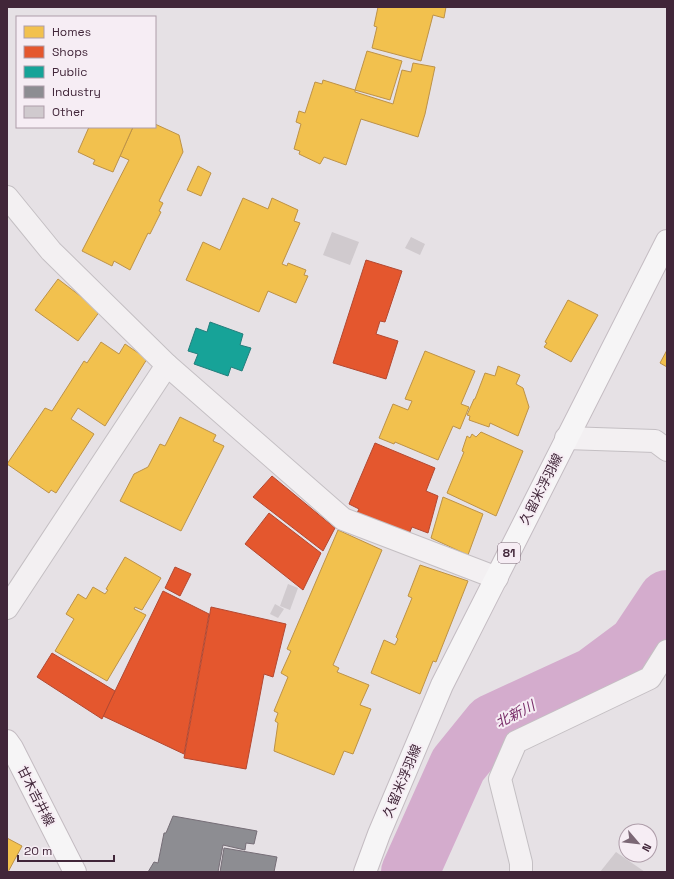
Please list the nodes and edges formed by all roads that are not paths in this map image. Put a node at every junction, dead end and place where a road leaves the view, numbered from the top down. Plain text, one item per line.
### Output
1 (7, 197) edge
2 (667, 241) edge
3 (167, 365) junction
4 (566, 438) junction
5 (663, 441) edge
6 (497, 578) junction
7 (7, 608) edge
8 (667, 651) edge
9 (7, 742) edge
10 (75, 872) edge
11 (365, 872) edge
12 (521, 872) edge

1 - 3 street
2 - 4 main road, 久留米浮羽線 / 81
3 - 6 street
3 - 7 street
4 - 5 street
4 - 6 main road, 久留米浮羽線 / 81
6 - 11 main road, 久留米浮羽線 / 81
8 - 12 street
9 - 10 main road, 甘木吉井線

